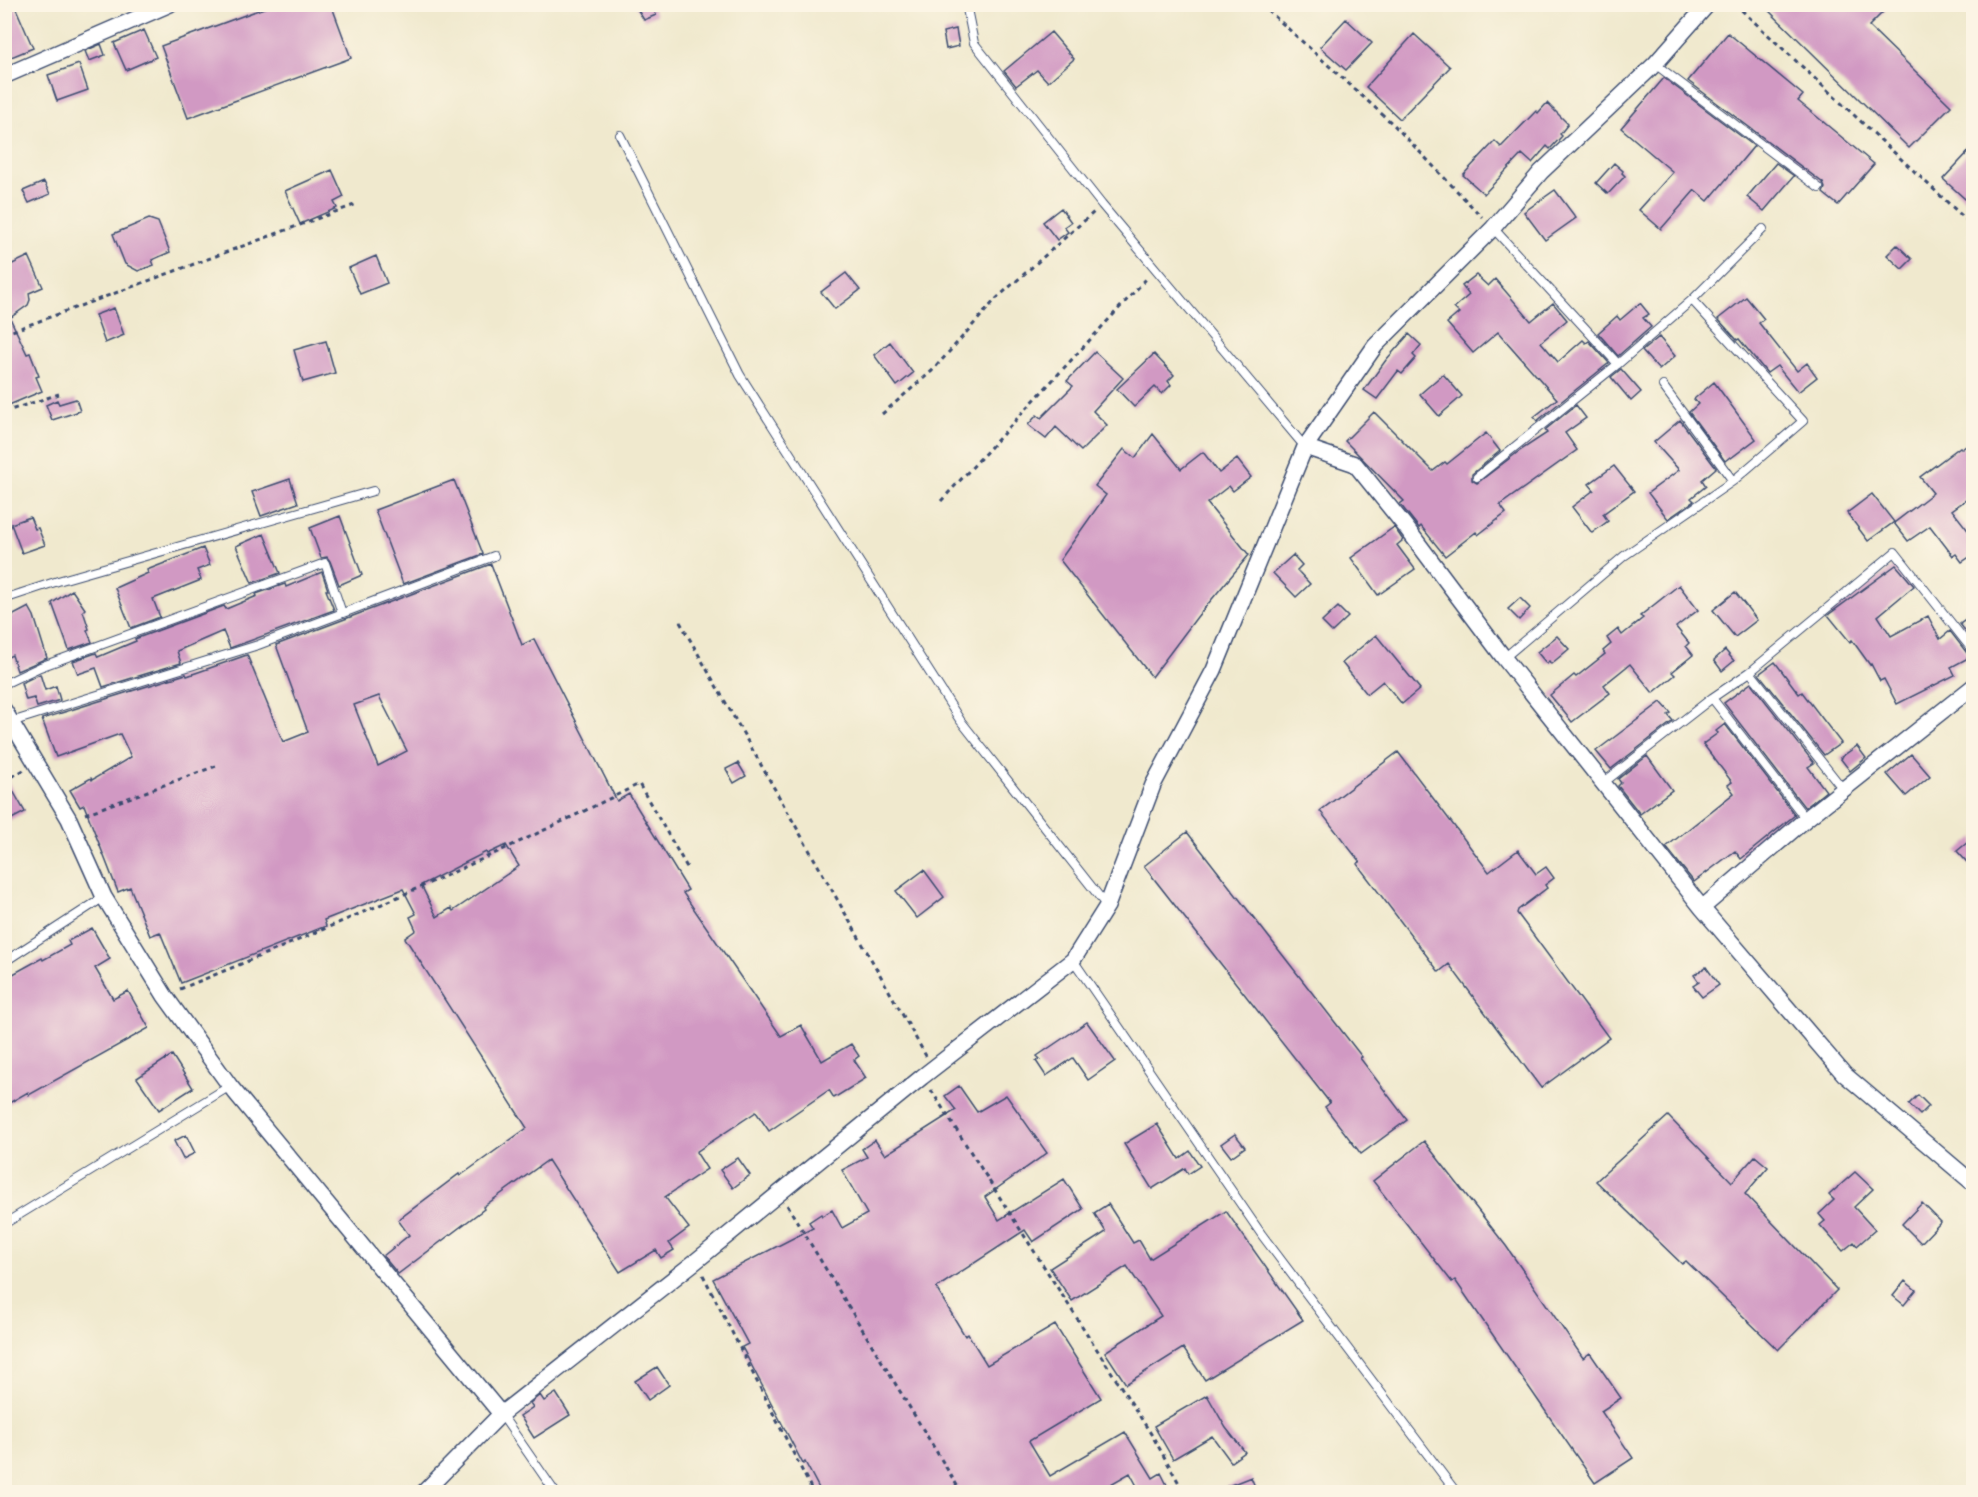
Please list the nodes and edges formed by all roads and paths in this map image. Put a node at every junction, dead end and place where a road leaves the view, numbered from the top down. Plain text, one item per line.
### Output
1 (170, 4) edge
2 (966, 4) edge
3 (1261, 4) edge
4 (1708, 4) edge
5 (1735, 4) edge
6 (1655, 64) junction
7 (4, 76) edge
8 (620, 135) dead end
9 (1819, 188) dead end
10 (357, 204) dead end
11 (1102, 205) junction
12 (1974, 227) edge
13 (1493, 228) junction
14 (1763, 229) dead end
15 (1155, 269) junction
16 (1692, 300) junction
17 (4, 334) edge
18 (1618, 364) junction
19 (1663, 386) dead end
20 (59, 394) dead end
21 (4, 412) edge
22 (882, 414) dead end
23 (1305, 447) junction
24 (1477, 477) dead end
25 (1733, 481) junction
26 (373, 491) dead end
27 (941, 501) dead end
28 (494, 556) dead end
29 (4, 599) edge
30 (342, 613) junction
31 (680, 622) dead end
32 (1974, 652) edge
33 (1504, 658) junction
34 (1750, 672) junction
35 (4, 684) edge
36 (1974, 686) edge
37 (1712, 698) junction
38 (8, 716) edge
39 (216, 766) dead end
40 (1603, 783) junction
41 (1843, 789) junction
42 (69, 819) junction
43 (1806, 819) junction
44 (688, 869) dead end
45 (104, 897) junction
46 (1107, 906) junction
47 (1702, 908) junction
48 (1073, 960) junction
49 (4, 962) edge
50 (165, 996) junction
51 (922, 1077) junction
52 (230, 1086) junction
53 (1974, 1184) edge
54 (780, 1194) junction
55 (4, 1224) edge
56 (696, 1261) junction
57 (501, 1414) junction
58 (424, 1492) edge
59 (555, 1492) edge
60 (813, 1492) edge
61 (961, 1492) edge
62 (1184, 1492) edge
63 (1456, 1492) edge

1 - 7 street
2 - 11 lane
3 - 13 path
4 - 6 street
5 - 12 path
6 - 9 lane
6 - 13 street
8 - 46 lane
10 - 17 path
11 - 15 lane
11 - 22 path
13 - 18 lane
13 - 23 street
14 - 16 lane
15 - 23 lane
15 - 27 path
16 - 18 lane
16 - 25 lane
18 - 24 lane
19 - 25 lane
20 - 21 path
23 - 33 street
23 - 46 street
25 - 33 lane
26 - 29 lane
28 - 30 lane
30 - 35 lane
30 - 38 lane
31 - 51 path
32 - 34 lane
33 - 40 street
34 - 37 lane
34 - 41 lane
36 - 41 street
37 - 40 lane
37 - 43 lane
38 - 42 street
39 - 42 path
40 - 47 street
41 - 43 street
42 - 45 street
43 - 47 street
44 - 50 path
45 - 49 lane
45 - 50 street
46 - 48 street
47 - 53 street
48 - 51 street
48 - 63 lane
50 - 52 street
51 - 54 street
51 - 62 path
52 - 55 lane
52 - 57 street
54 - 56 street
54 - 61 path
56 - 57 street
56 - 60 path
57 - 58 street
57 - 59 lane

